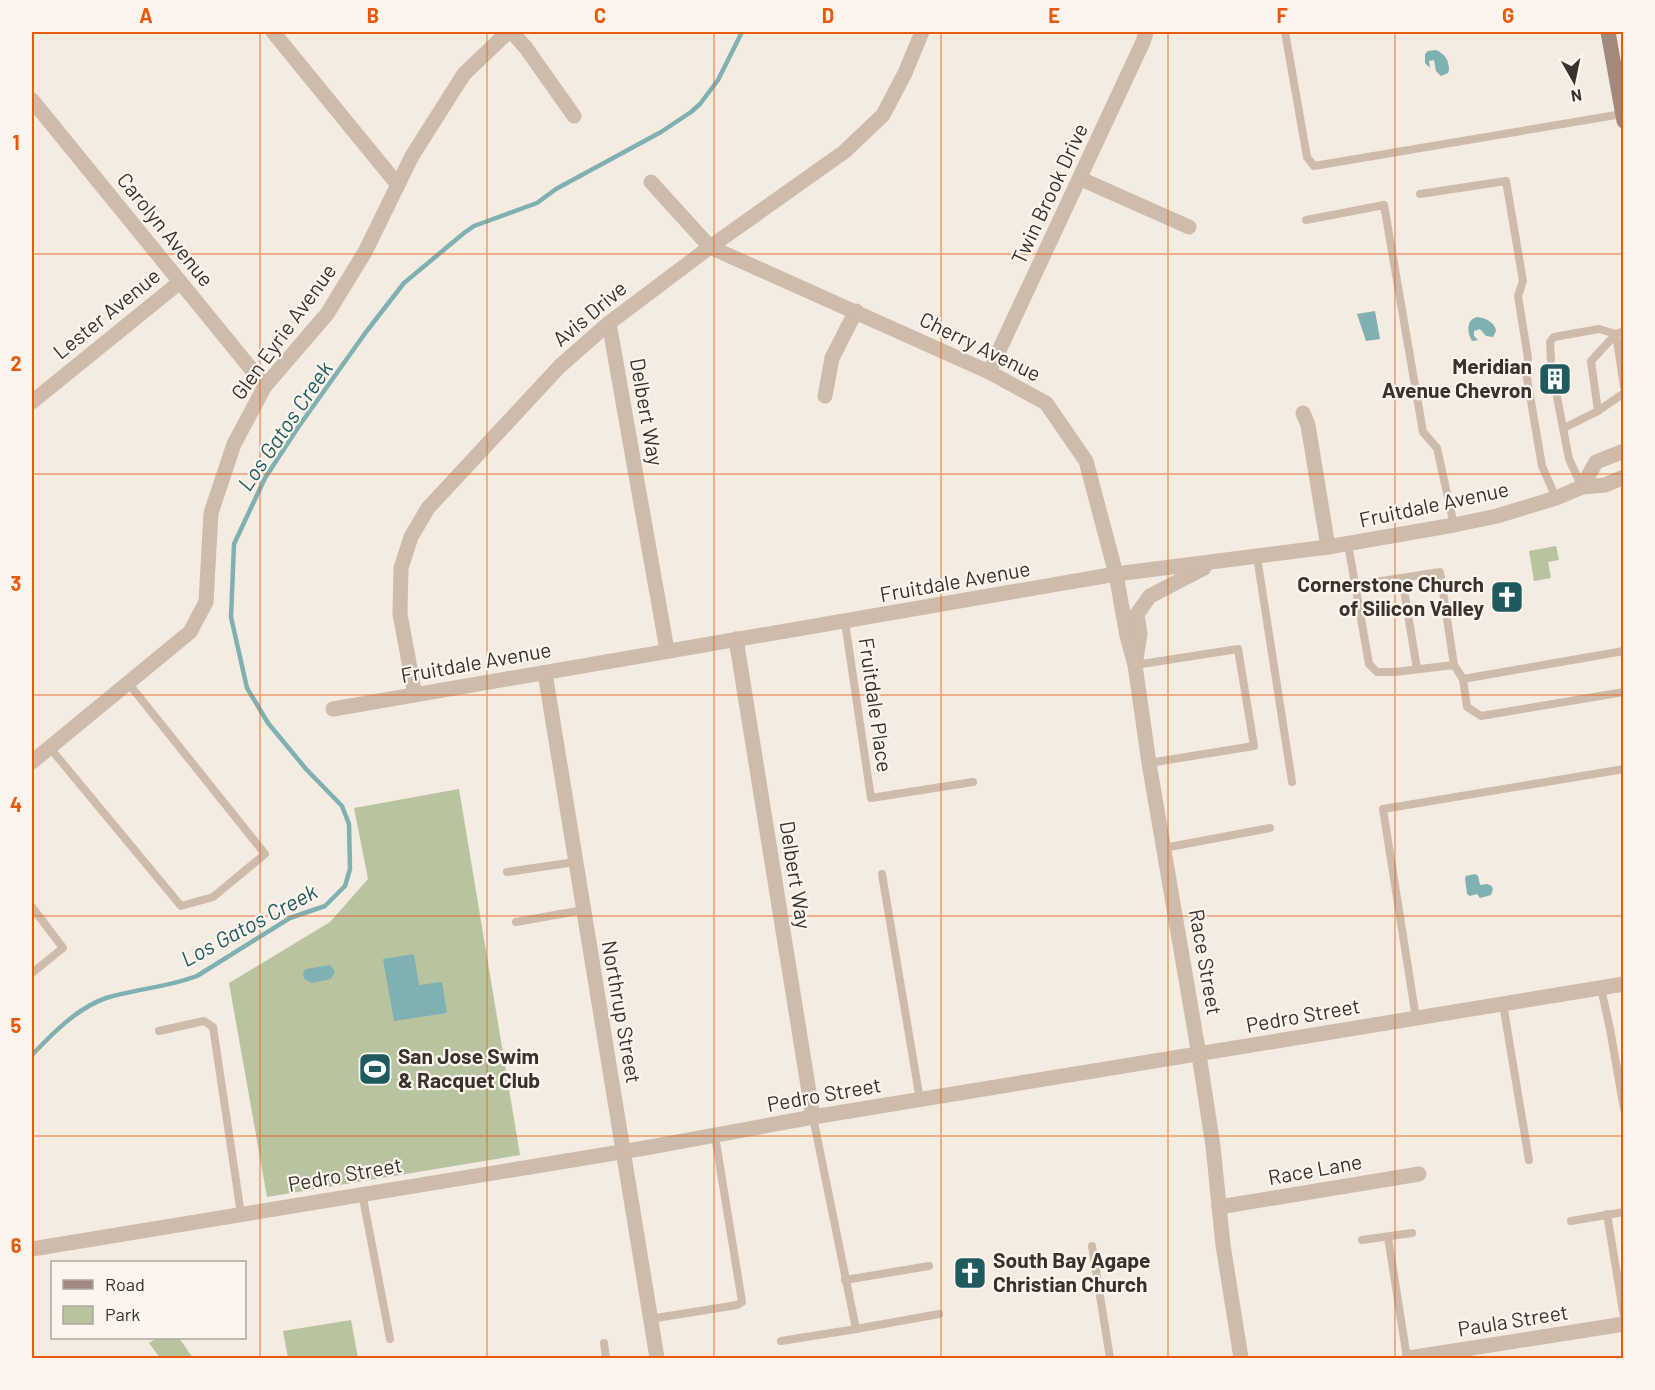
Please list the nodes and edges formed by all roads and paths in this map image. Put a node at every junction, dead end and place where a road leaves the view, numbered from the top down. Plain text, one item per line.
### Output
1 (273, 32) edge
2 (510, 32) edge
3 (921, 32) edge
4 (1146, 32) edge
5 (1285, 32) edge
6 (1608, 32) edge
7 (32, 100) edge
8 (574, 116) dead end
9 (1623, 118) edge
10 (1081, 179) junction
11 (651, 182) dead end
12 (398, 185) junction
13 (1420, 194) dead end
14 (1306, 220) dead end
15 (1189, 226) dead end
16 (710, 247) junction
17 (180, 282) junction
18 (856, 311) junction
19 (609, 322) junction
20 (1620, 332) edge
21 (1551, 360) dead end
22 (989, 372) junction
23 (265, 386) junction
24 (1623, 387) edge
25 (1623, 393) edge
26 (825, 396) dead end
27 (1557, 397) dead end
28 (32, 402) edge
29 (1598, 411) junction
30 (1303, 413) dead end
31 (1564, 428) junction
32 (1623, 451) edge
33 (1623, 477) edge
34 (1605, 485) junction
35 (1582, 487) junction
36 (1623, 489) edge
37 (1556, 498) junction
38 (1454, 525) junction
39 (1348, 544) junction
40 (1328, 547) junction
41 (1257, 557) junction
42 (1218, 562) junction
43 (1116, 574) junction
44 (1402, 578) junction
45 (1356, 585) junction
46 (845, 622) junction
47 (736, 639) junction
48 (668, 650) junction
49 (1623, 651) edge
50 (1135, 665) junction
51 (1454, 666) junction
52 (1417, 669) junction
53 (545, 672) junction
54 (1463, 679) junction
55 (129, 684) junction
56 (1623, 692) edge
57 (415, 695) junction
58 (333, 709) dead end
59 (50, 748) junction
60 (32, 762) edge
61 (1149, 763) junction
62 (1623, 769) edge
63 (973, 782) dead end
64 (1292, 782) dead end
65 (1270, 828) dead end
66 (1164, 848) junction
67 (575, 862) junction
68 (507, 872) dead end
69 (882, 874) dead end
70 (32, 908) edge
71 (583, 910) junction
72 (516, 922) dead end
73 (32, 974) edge
74 (1623, 984) edge
75 (1601, 988) junction
76 (1503, 1004) junction
77 (1416, 1018) junction
78 (159, 1031) dead end
79 (1199, 1055) junction
80 (920, 1100) junction
81 (1623, 1109) edge
82 (813, 1117) junction
83 (715, 1136) junction
84 (623, 1152) junction
85 (1529, 1160) dead end
86 (1419, 1174) dead end
87 (362, 1193) junction
88 (1219, 1207) junction
89 (1623, 1212) edge
90 (241, 1214) junction
91 (1607, 1214) junction
92 (1571, 1221) dead end
93 (1412, 1233) dead end
94 (1388, 1237) junction
95 (1362, 1240) dead end
96 (1092, 1246) dead end
97 (32, 1248) edge
98 (929, 1266) dead end
99 (845, 1280) junction
100 (939, 1314) dead end
101 (1623, 1317) edge
102 (650, 1318) junction
103 (1623, 1324) edge
104 (856, 1329) junction
105 (390, 1339) dead end
106 (781, 1341) dead end
107 (604, 1343) dead end
108 (606, 1359) edge
109 (657, 1359) edge
110 (1110, 1359) edge
111 (1241, 1359) edge
112 (1408, 1359) edge

1 - 12 street
2 - 8 street
2 - 12 street, Glen Eyrie Avenue
3 - 16 street, Avis Drive
4 - 10 street, Twin Brook Drive
5 - 9 lane
6 - 9 main road
7 - 17 street, Carolyn Avenue
10 - 15 street
10 - 22 street, Twin Brook Drive
11 - 16 street, Cherry Avenue
12 - 23 street, Glen Eyrie Avenue
13 - 37 lane
14 - 38 lane
16 - 18 street, Cherry Avenue
16 - 19 street, Avis Drive
17 - 23 street, Carolyn Avenue
17 - 28 street, Lester Avenue
18 - 22 street, Cherry Avenue
18 - 26 street
19 - 48 street, Delbert Way
19 - 57 street, Avis Drive
20 - 21 lane
20 - 24 lane
20 - 29 lane
22 - 43 street, Cherry Avenue
23 - 55 street, Glen Eyrie Avenue
25 - 29 lane
27 - 31 lane
29 - 31 lane
30 - 40 street
31 - 35 lane
32 - 35 street
33 - 34 street, Fruitdale Avenue
34 - 35 street, Fruitdale Avenue
34 - 36 street
35 - 37 street, Fruitdale Avenue
37 - 38 street, Fruitdale Avenue
38 - 39 street, Fruitdale Avenue
39 - 40 street, Fruitdale Avenue
39 - 45 lane
40 - 41 street, Fruitdale Avenue
41 - 42 street, Fruitdale Avenue
41 - 64 lane
42 - 43 street, Fruitdale Avenue
42 - 50 street
43 - 46 street, Fruitdale Avenue
43 - 50 street, Race Street
44 - 45 lane
44 - 51 lane
44 - 52 lane
45 - 52 lane
46 - 47 street, Fruitdale Avenue
46 - 63 lane, Fruitdale Place
47 - 48 street, Fruitdale Avenue
47 - 82 street, Delbert Way
48 - 53 street, Fruitdale Avenue
49 - 54 lane
50 - 61 street, Race Street
50 - 61 lane
51 - 52 lane
51 - 54 lane
53 - 57 street, Fruitdale Avenue
53 - 67 street, Northrup Street
54 - 56 lane
55 - 59 street, Glen Eyrie Avenue
55 - 59 lane
57 - 58 street, Fruitdale Avenue
59 - 60 street, Glen Eyrie Avenue
61 - 66 street, Race Street
62 - 77 lane
65 - 66 lane
66 - 79 street, Race Street
67 - 68 lane
67 - 71 street, Northrup Street
69 - 80 lane
70 - 73 lane
71 - 72 lane
71 - 84 street, Northrup Street
74 - 75 street, Pedro Street
75 - 76 street, Pedro Street
75 - 81 lane
76 - 77 street, Pedro Street
76 - 85 lane
77 - 79 street, Pedro Street
78 - 90 lane
79 - 80 street, Pedro Street
79 - 88 street, Race Street
80 - 82 street, Pedro Street
82 - 83 street, Pedro Street
82 - 99 lane
83 - 84 street, Pedro Street
83 - 102 lane
84 - 87 street, Pedro Street
84 - 102 street, Northrup Street
86 - 88 street, Race Lane
87 - 90 street, Pedro Street
87 - 105 lane
88 - 111 street, Race Street
89 - 91 lane
90 - 97 street, Pedro Street
91 - 92 lane
91 - 101 lane
93 - 94 lane
94 - 95 lane
94 - 112 lane
96 - 110 lane
98 - 99 lane
99 - 104 lane
100 - 104 lane
102 - 109 street, Northrup Street
103 - 112 street, Paula Street
104 - 106 lane
107 - 108 lane

